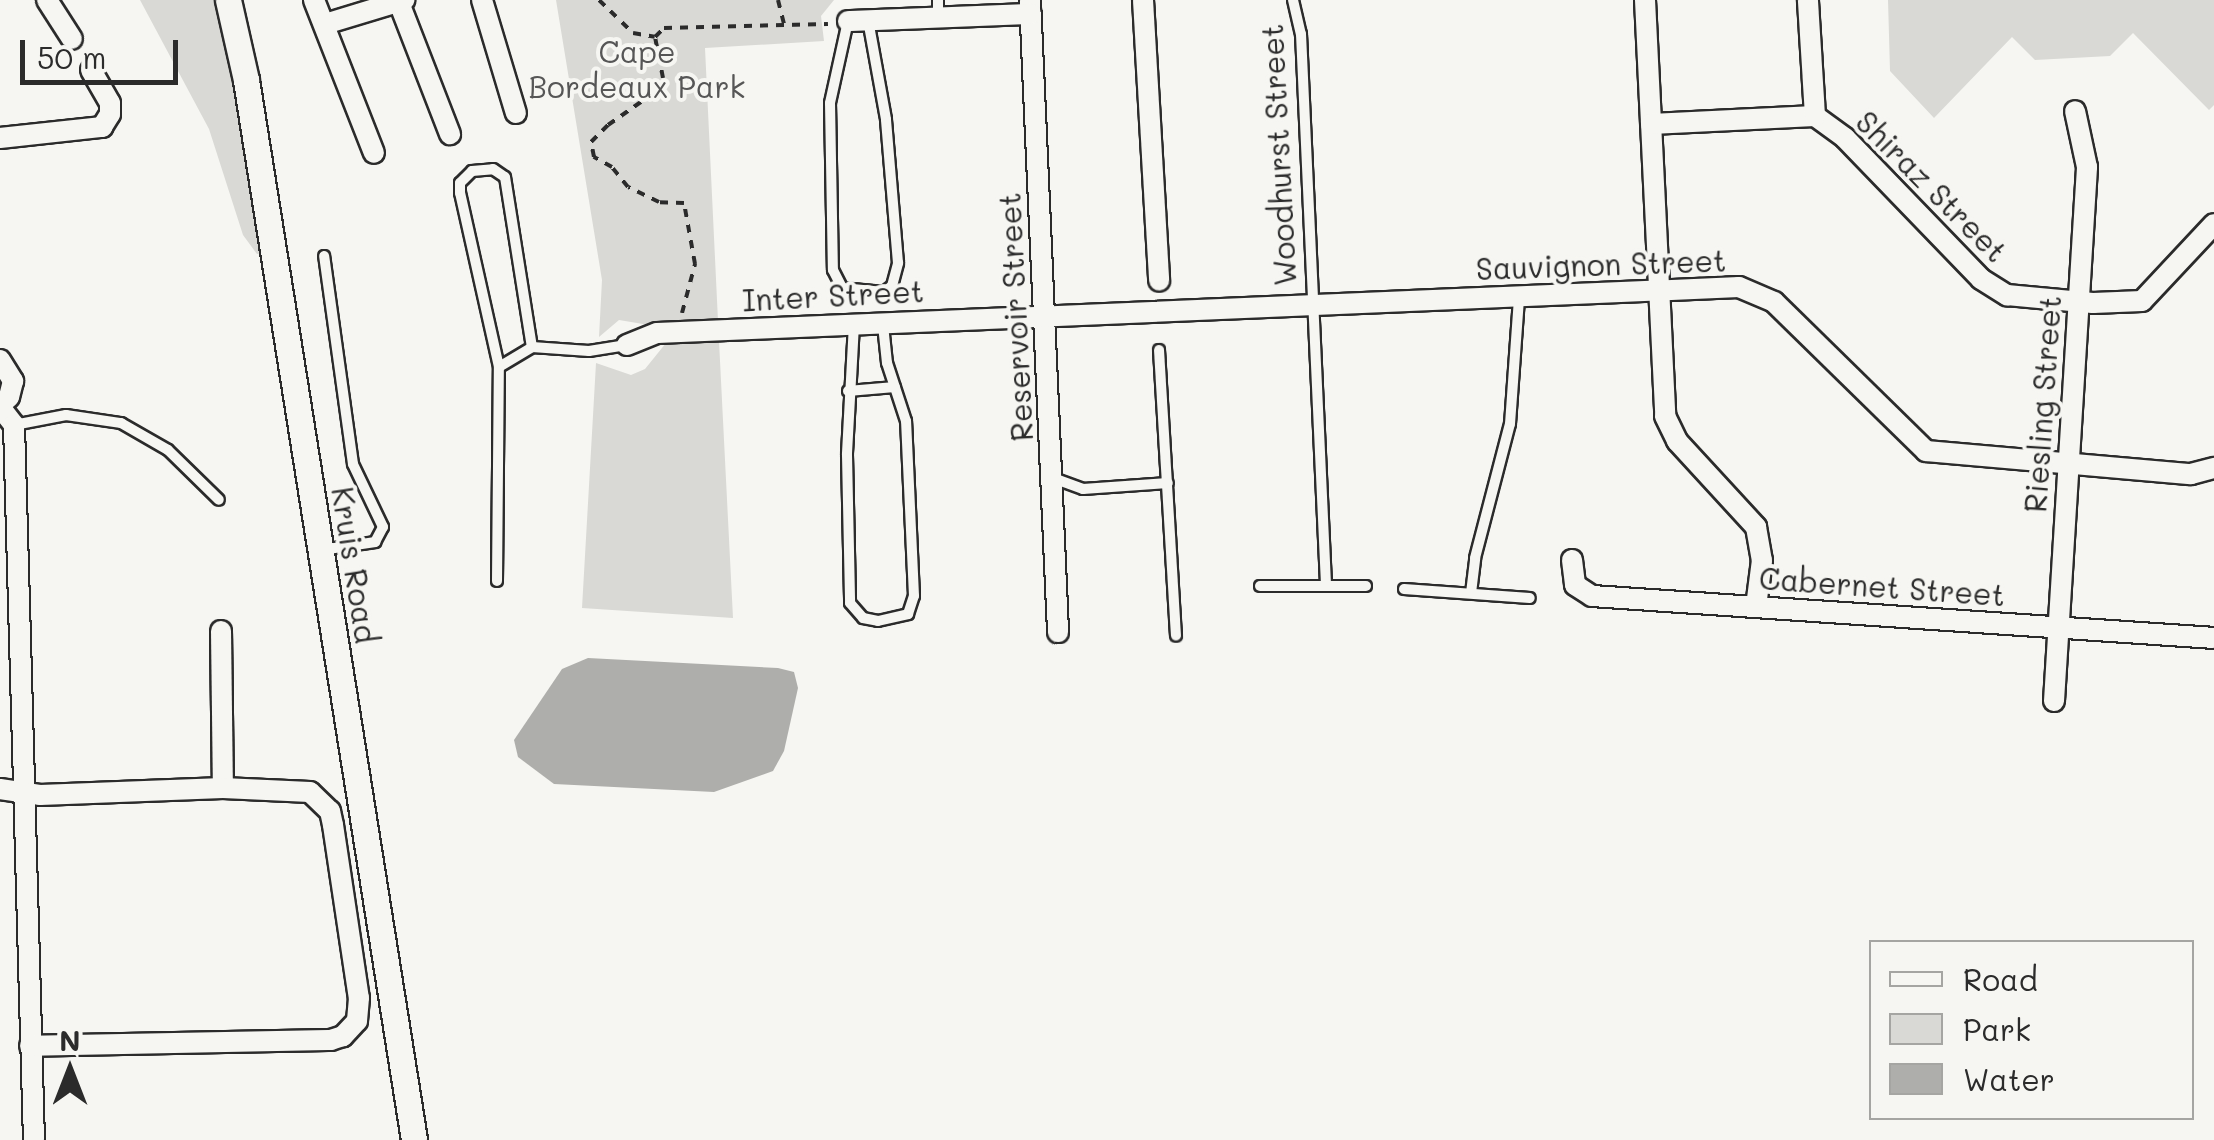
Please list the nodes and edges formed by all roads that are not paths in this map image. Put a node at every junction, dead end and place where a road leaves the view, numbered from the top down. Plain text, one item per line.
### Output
1 (47, 0) edge
2 (228, 0) edge
3 (314, 0) edge
4 (400, 0) edge
5 (482, 0) edge
6 (1143, 0) edge
7 (1292, 0) edge
8 (1644, 0) edge
9 (1808, 0) edge
10 (1030, 7) edge
11 (938, 8) edge
12 (858, 21) junction
13 (325, 24) junction
14 (72, 39) dead end
15 (91, 70) dead end
16 (2075, 111) dead end
17 (516, 113) dead end
18 (1815, 116) junction
19 (1651, 124) junction
20 (450, 134) dead end
21 (0, 138) edge
22 (374, 153) dead end
23 (2214, 224) edge
24 (324, 256) dead end
25 (1158, 281) dead end
26 (1660, 290) junction
27 (1519, 297) junction
28 (2079, 302) junction
29 (1312, 307) junction
30 (1044, 317) junction
31 (883, 323) junction
32 (854, 324) junction
33 (626, 345) joint
34 (532, 347) junction
35 (1159, 350) dead end
36 (0, 360) edge
37 (499, 366) junction
38 (895, 387) junction
39 (848, 391) junction
40 (0, 406) edge
41 (14, 425) junction
42 (2068, 466) junction
43 (2214, 468) edge
44 (1052, 477) junction
45 (1168, 483) junction
46 (219, 500) dead end
47 (320, 550) junction
48 (1572, 560) dead end
49 (497, 581) dead end
50 (1326, 584) junction
51 (1260, 586) dead end
52 (1366, 586) dead end
53 (1404, 589) dead end
54 (1471, 592) junction
55 (1530, 598) dead end
56 (1756, 607) junction
57 (2058, 628) junction
58 (221, 632) dead end
59 (1058, 632) dead end
60 (1176, 635) dead end
61 (2214, 638) edge
62 (2054, 701) dead end
63 (223, 788) junction
64 (0, 789) edge
65 (28, 793) junction
66 (30, 1046) junction
67 (34, 1140) edge
68 (414, 1140) edge

1 - 14 street
2 - 47 street, Kruis Road
3 - 13 street
4 - 13 street
4 - 20 street
5 - 17 street
6 - 25 street
7 - 29 lane, Woodhurst Street
8 - 19 street
9 - 18 street
10 - 11 street
10 - 30 street, Reservoir Street
11 - 12 street
12 - 12 lane
13 - 22 street
15 - 21 street
16 - 28 street, Riesling Street
18 - 19 street
18 - 28 street, Shiraz Street
19 - 26 street
23 - 28 street, Shiraz Street
24 - 47 lane
26 - 27 street, Sauvignon Street
26 - 42 street, Sauvignon Street
26 - 56 street
27 - 29 street, Sauvignon Street
27 - 54 lane
28 - 42 street, Riesling Street
29 - 30 street, Sauvignon Street
29 - 50 lane, Woodhurst Street
30 - 31 street, Inter Street
30 - 44 street, Reservoir Street
31 - 32 street, Inter Street
31 - 38 lane
32 - 33 street, Inter Street
32 - 39 lane
33 - 34 lane
34 - 37 lane
34 - 37 lane
35 - 45 lane
36 - 40 street
37 - 49 lane
38 - 39 lane
38 - 39 lane
40 - 41 street
41 - 46 lane
41 - 65 street
42 - 43 street, Sauvignon Street
42 - 57 street, Riesling Street
44 - 45 lane
44 - 59 street, Reservoir Street
45 - 60 lane
47 - 68 street, Kruis Road
48 - 56 street, Cabernet Street
50 - 51 lane
50 - 52 lane
53 - 54 lane
54 - 55 lane
56 - 57 street, Cabernet Street
57 - 61 street, Cabernet Street
57 - 62 street, Riesling Street
58 - 63 street
63 - 65 street
63 - 66 street
64 - 65 street
65 - 66 street
66 - 67 street

